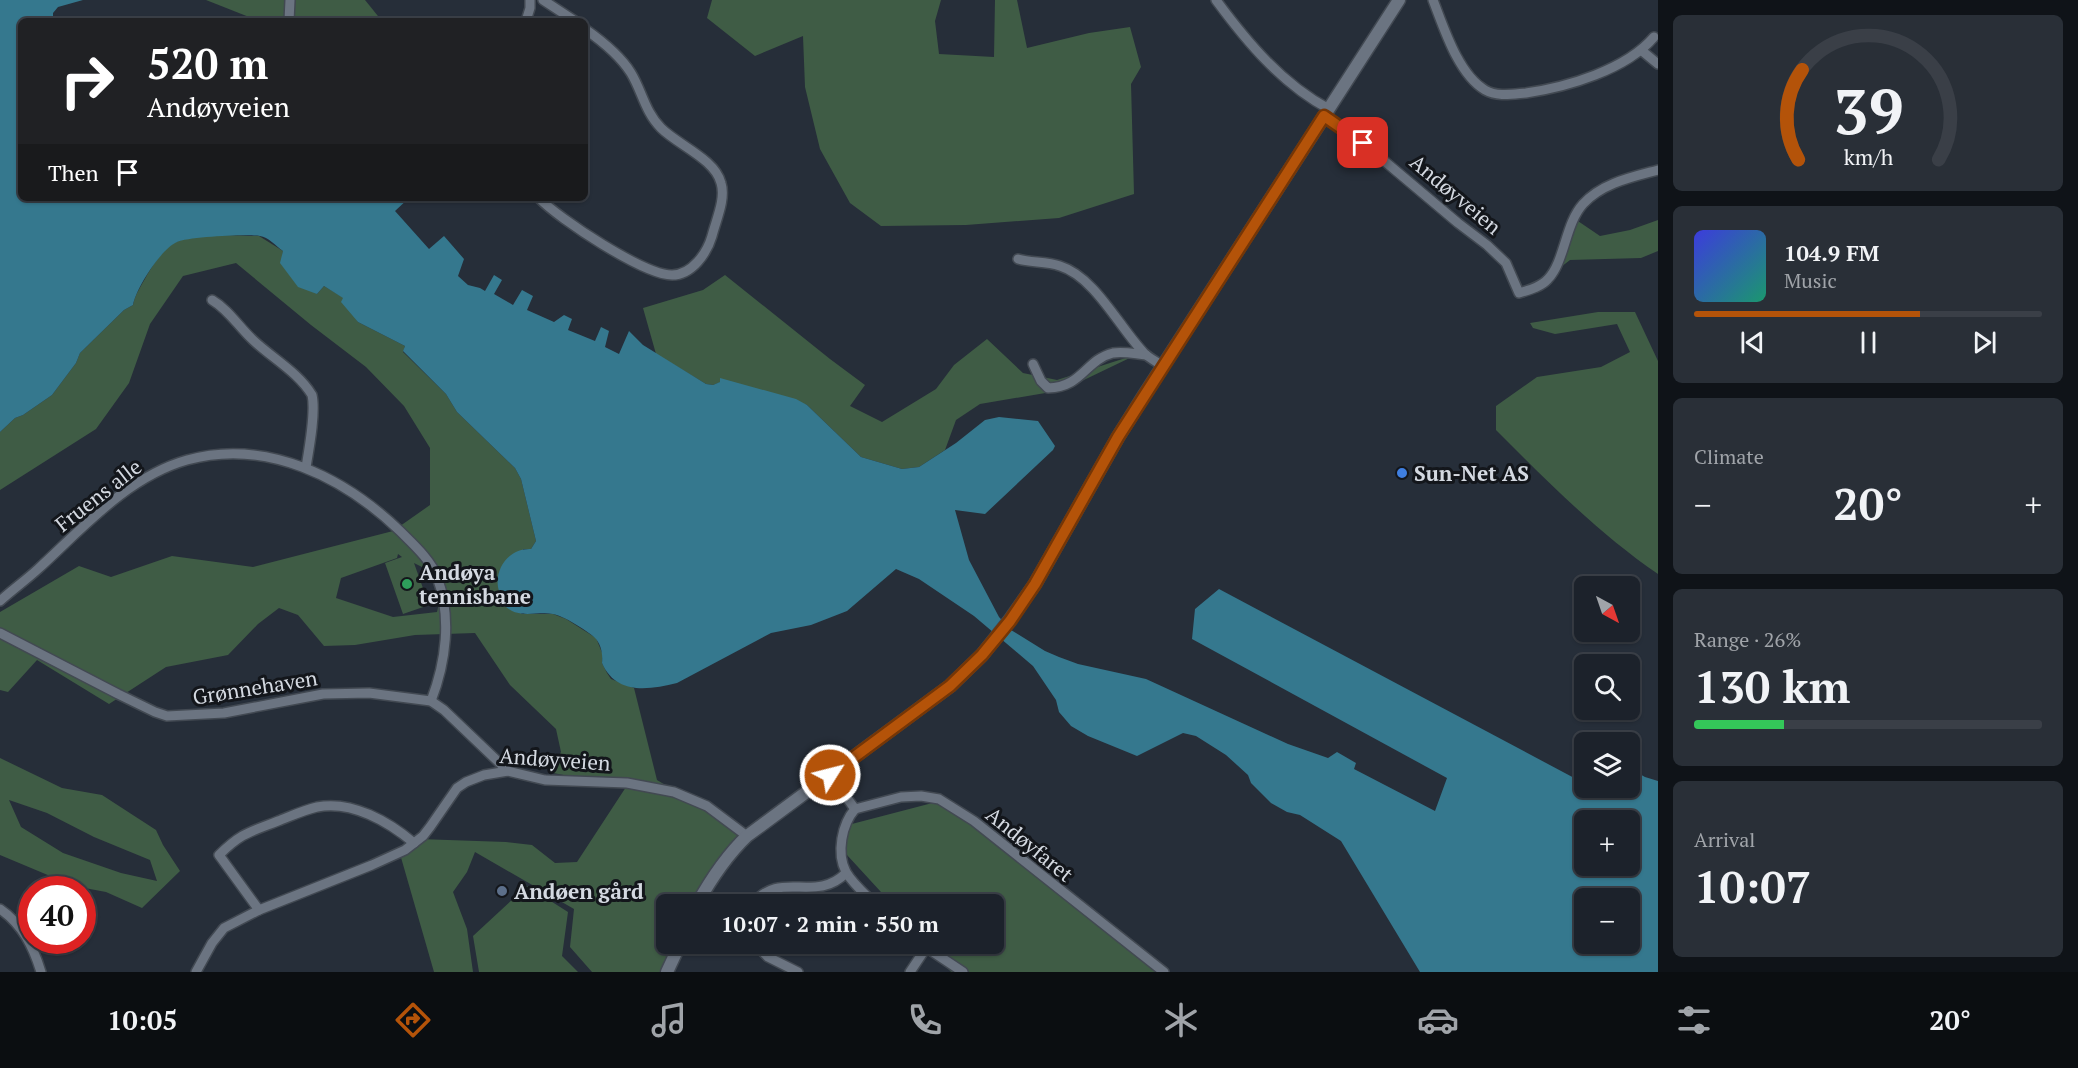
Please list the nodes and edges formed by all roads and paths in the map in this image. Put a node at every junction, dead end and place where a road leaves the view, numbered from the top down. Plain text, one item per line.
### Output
1 (290, 0) edge
2 (530, 0) edge
3 (543, 0) edge
4 (1215, 0) edge
5 (1399, 0) edge
6 (1433, 0) edge
7 (289, 18) edge
8 (527, 18) edge
9 (570, 18) edge
10 (588, 32) edge
11 (1654, 37) dead end
12 (1641, 50) junction
13 (1658, 64) edge
14 (1327, 113) junction
15 (1658, 170) edge
16 (543, 201) edge
17 (1018, 259) dead end
18 (212, 300) dead end
19 (1146, 355) junction
20 (1033, 364) dead end
21 (1163, 366) junction
22 (306, 467) junction
23 (0, 602) edge
24 (0, 633) edge
25 (431, 701) junction
26 (508, 771) junction
27 (830, 775) junction
28 (855, 808) junction
29 (747, 836) junction
30 (414, 843) junction
31 (846, 873) junction
32 (703, 894) edge
33 (764, 894) edge
34 (866, 894) edge
35 (0, 909) edge
36 (260, 910) junction
37 (675, 954) edge
38 (765, 954) edge
39 (920, 954) edge
40 (936, 954) edge
41 (41, 972) edge
42 (196, 972) edge
43 (667, 972) edge
44 (798, 972) edge
45 (910, 972) edge
46 (963, 972) edge
47 (1164, 972) edge

1 - 7 street
2 - 8 street
3 - 9 street
4 - 14 street, Andøyveien
5 - 14 street
6 - 12 street
10 - 16 street
11 - 12 street
12 - 13 street
14 - 15 street, Andøyveien
14 - 21 street
17 - 19 street
18 - 22 street
19 - 20 street
19 - 21 street
21 - 27 street
22 - 23 street, Fruens alle
22 - 25 street, Fruens alle
24 - 25 street, Grønnehaven
25 - 26 street
26 - 29 street, Andøyveien
26 - 30 street, Andøyveien
27 - 28 street
27 - 29 street
28 - 31 street
28 - 47 street, Andøyfaret
29 - 32 street
30 - 36 street, Andøyveien
30 - 36 street
31 - 33 street
31 - 34 street
35 - 41 street
36 - 42 street, Andøyveien
37 - 43 street
38 - 44 street
39 - 45 street
40 - 46 street

